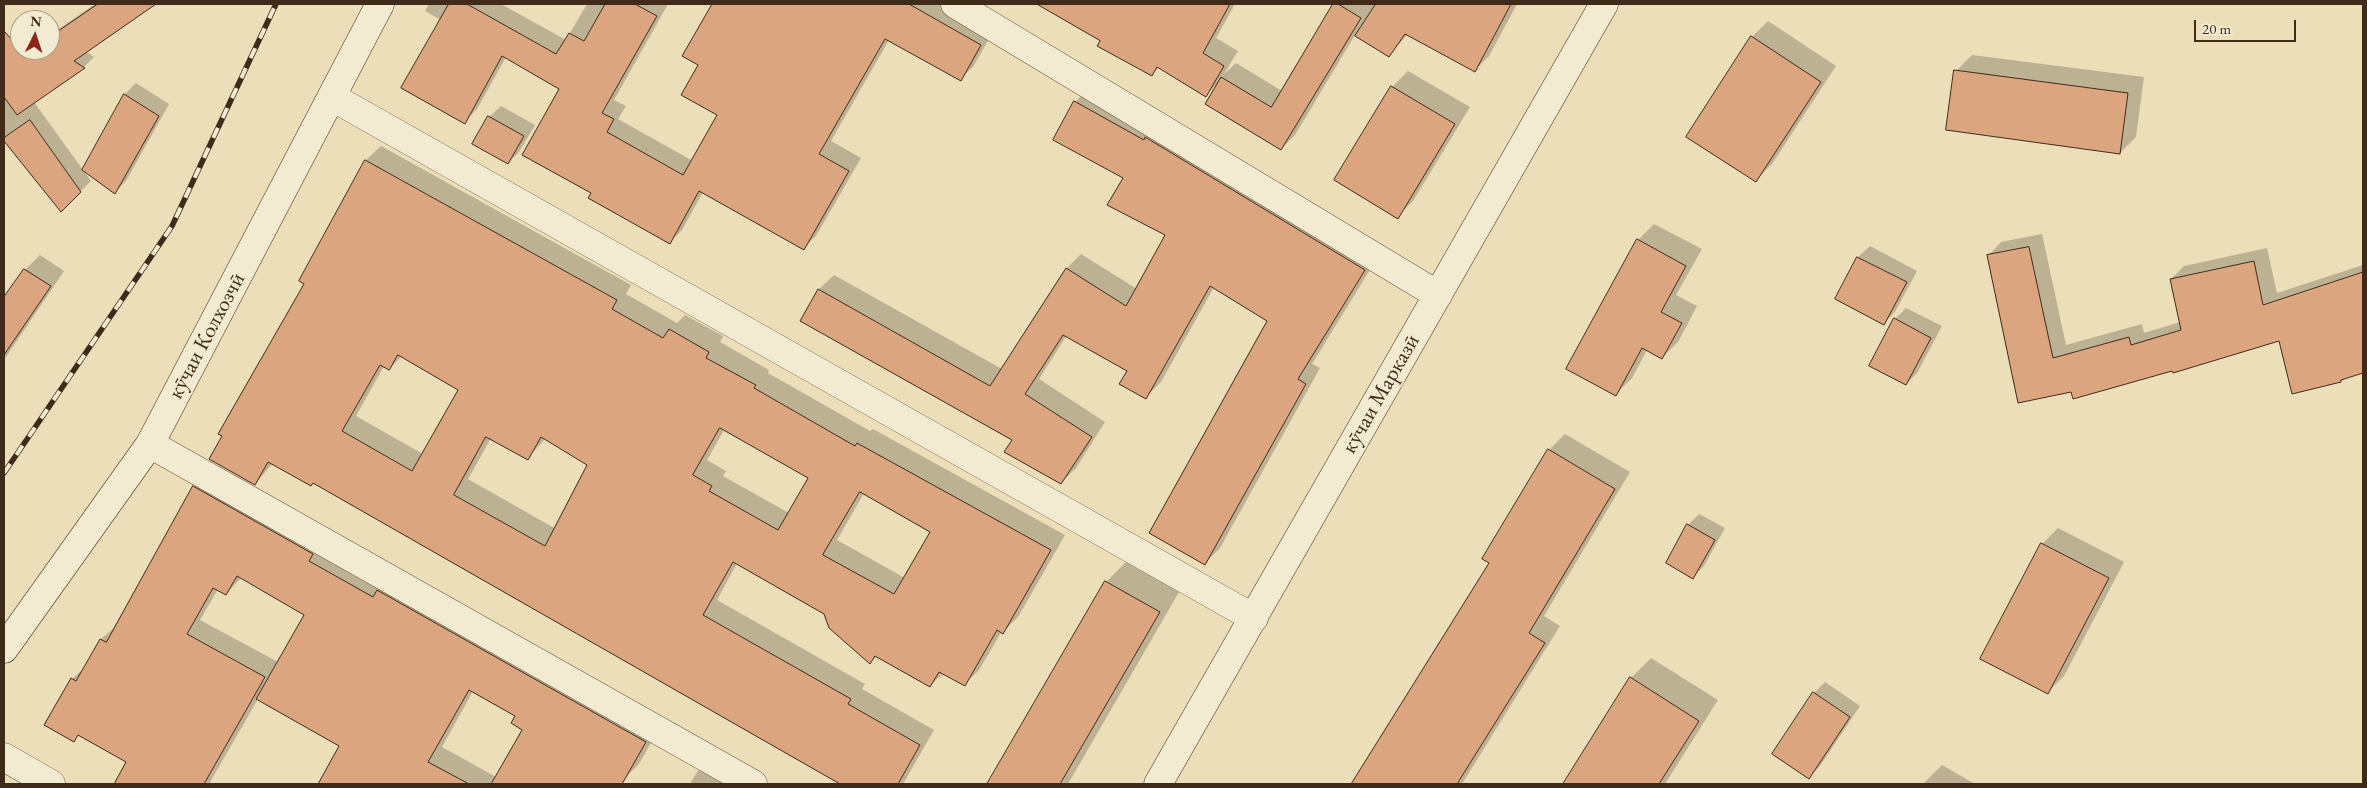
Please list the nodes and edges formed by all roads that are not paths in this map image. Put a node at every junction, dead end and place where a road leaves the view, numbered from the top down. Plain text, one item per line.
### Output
1 (380, 4) edge
2 (956, 4) edge
3 (1604, 4) edge
4 (332, 97) junction
5 (1438, 295) junction
6 (150, 444) junction
7 (1254, 618) junction
8 (4, 649) edge
9 (4, 757) edge
10 (51, 784) edge
11 (752, 784) edge
12 (1158, 784) edge

1 - 4 street, кӯчаи Колхозчӣ
2 - 5 street
3 - 5 street, кӯчаи Марказӣ
4 - 6 street, кӯчаи Колхозчӣ
4 - 7 street
5 - 7 street, кӯчаи Марказӣ
6 - 8 street, кӯчаи Колхозчӣ
6 - 11 street
7 - 12 street, кӯчаи Марказӣ
9 - 10 street

